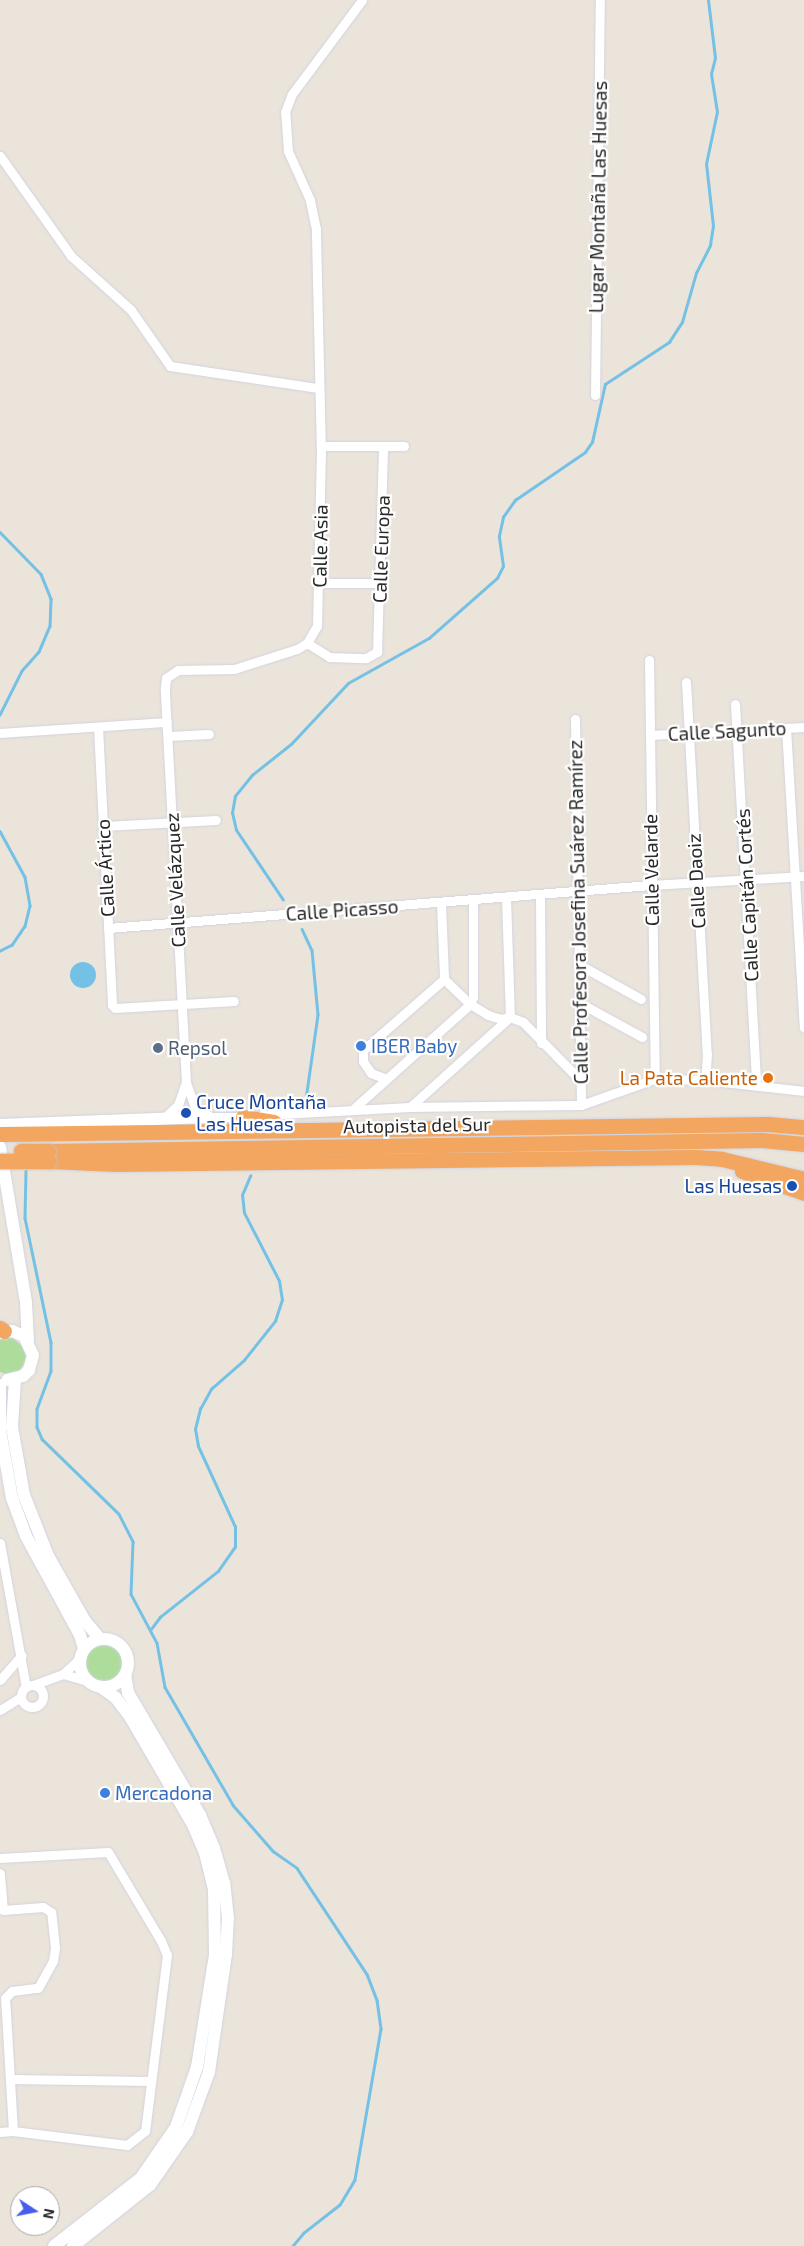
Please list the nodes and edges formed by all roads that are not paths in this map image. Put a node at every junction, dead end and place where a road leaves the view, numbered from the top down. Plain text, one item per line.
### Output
1 (362, 0) edge
2 (600, 0) edge
3 (0, 156) edge
4 (318, 388) junction
5 (594, 395) dead end
6 (321, 446) junction
7 (383, 446) junction
8 (404, 446) dead end
9 (320, 583) junction
10 (380, 583) junction
11 (307, 643) junction
12 (649, 660) dead end
13 (686, 682) dead end
14 (736, 704) dead end
15 (575, 719) dead end
16 (167, 722) junction
17 (95, 727) junction
18 (804, 727) edge
19 (786, 728) junction
20 (737, 730) junction
21 (0, 733) edge
22 (688, 733) junction
23 (209, 734) dead end
24 (650, 735) junction
25 (168, 736) junction
26 (216, 820) dead end
27 (172, 823) junction
28 (104, 826) junction
29 (800, 876) edge
30 (746, 879) junction
31 (695, 882) junction
32 (651, 884) junction
33 (576, 891) junction
34 (540, 895) junction
35 (506, 898) junction
36 (473, 900) junction
37 (441, 902) junction
38 (178, 924) junction
39 (108, 928) junction
40 (578, 964) junction
41 (444, 979) junction
42 (641, 999) dead end
43 (234, 1001) dead end
44 (578, 1002) junction
45 (182, 1004) junction
46 (470, 1004) junction
47 (510, 1017) junction
48 (804, 1027) edge
49 (642, 1037) dead end
50 (541, 1043) junction
51 (371, 1072) junction
52 (384, 1078) junction
53 (580, 1080) junction
54 (655, 1080) junction
55 (705, 1080) junction
56 (186, 1082) junction
57 (756, 1085) junction
58 (370, 1091) junction
59 (804, 1091) edge
60 (581, 1105) junction
61 (410, 1107) junction
62 (352, 1110) junction
63 (165, 1117) junction
64 (208, 1117) junction
65 (243, 1117) junction
66 (274, 1122) junction
67 (103, 1123) junction
68 (0, 1125) edge
69 (804, 1127) edge
70 (364, 1128) junction
71 (46, 1129) junction
72 (0, 1134) edge
73 (804, 1144) edge
74 (0, 1147) edge
75 (0, 1151) edge
76 (48, 1156) junction
77 (696, 1157) junction
78 (0, 1161) edge
79 (804, 1179) edge
80 (804, 1193) edge
81 (26, 1304) junction
82 (4, 1331) edge
83 (28, 1340) junction
84 (0, 1378) edge
85 (15, 1379) junction
86 (0, 1385) edge
87 (0, 1543) edge
88 (100, 1638) junction
89 (82, 1654) junction
90 (22, 1655) junction
91 (63, 1674) junction
92 (125, 1675) junction
93 (52, 1677) junction
94 (0, 1680) edge
95 (88, 1681) junction
96 (29, 1686) junction
97 (101, 1687) junction
98 (43, 1694) junction
99 (21, 1697) junction
100 (0, 1710) edge
101 (0, 1858) edge
102 (0, 1873) edge
103 (10, 2079) junction
104 (152, 2081) junction
105 (13, 2131) junction
106 (0, 2132) edge
107 (54, 2246) edge
108 (73, 2246) edge

1 - 4 street, Calle Asia
2 - 5 street, Lugar Montaña Las Huesas
3 - 4 street
4 - 6 street, Calle Asia
6 - 7 street
6 - 9 street, Calle Asia
7 - 8 street
7 - 10 street, Calle Europa
9 - 10 street
9 - 11 street, Calle Asia
10 - 11 street, Calle Europa
11 - 16 street, Calle Velázquez
12 - 24 street, Calle Velarde
13 - 22 street, Calle Daoiz
14 - 20 street, Calle Capitán Cortés
15 - 33 street, Calle Profesora Josefina Suárez Ramírez
16 - 17 street
16 - 25 street, Calle Velázquez
17 - 21 street
17 - 28 street, Calle Ártico
18 - 19 street, Calle Sagunto
19 - 20 street, Calle Sagunto
19 - 29 street
20 - 22 street, Calle Sagunto
20 - 30 street, Calle Capitán Cortés
22 - 24 street, Calle Sagunto
22 - 31 street, Calle Daoiz
23 - 25 street
24 - 32 street, Calle Velarde
25 - 27 street, Calle Velázquez
26 - 27 street
27 - 28 street
27 - 38 street, Calle Velázquez
28 - 39 street, Calle Ártico
29 - 30 street, Calle Picasso
29 - 48 street
30 - 31 street, Calle Picasso
30 - 57 street, Calle Capitán Cortés
31 - 32 street, Calle Picasso
31 - 55 street, Calle Daoiz
32 - 33 street, Calle Picasso
32 - 54 street, Calle Velarde
33 - 34 street, Calle Picasso
33 - 40 street, Calle Profesora Josefina Suárez Ramírez
34 - 35 street, Calle Picasso
34 - 50 street
35 - 36 street, Calle Picasso
35 - 47 street
36 - 37 street, Calle Picasso
36 - 46 street
37 - 38 street, Calle Picasso
37 - 41 street
38 - 39 street, Calle Picasso
38 - 45 street, Calle Velázquez
39 - 45 street, Calle Ártico
40 - 42 street
40 - 44 street, Calle Profesora Josefina Suárez Ramírez
41 - 46 street
41 - 51 street
43 - 45 street
44 - 49 street
44 - 53 street, Calle Profesora Josefina Suárez Ramírez
45 - 56 street, Calle Velázquez
46 - 47 street
46 - 52 street
47 - 50 street
47 - 61 street
50 - 53 street
51 - 52 street
51 - 58 street
52 - 58 street
53 - 60 street, Calle Profesora Josefina Suárez Ramírez
54 - 55 street
54 - 60 street
55 - 57 street
56 - 63 street, Calle Velázquez
56 - 64 street, Calle Velázquez
57 - 59 street
58 - 62 street
60 - 61 street
61 - 62 street
62 - 65 street
63 - 64 street
63 - 67 street
64 - 65 street
65 - 66 highway
66 - 67 highway
66 - 70 highway
67 - 71 street
68 - 71 street
69 - 70 highway, Autopista del Sur
70 - 71 highway, Autopista del Sur
71 - 72 highway, Autopista del Sur
73 - 76 highway, Autopista del Sur
74 - 81 street
75 - 76 highway, Autopista del Sur, bridge
76 - 77 highway
76 - 78 highway, bridge
77 - 79 highway
77 - 80 highway
81 - 82 street
81 - 83 street
82 - 83 street
83 - 85 street
84 - 85 street
85 - 88 street
86 - 89 street
87 - 90 street
88 - 89 street
88 - 92 street
89 - 91 street
89 - 95 street
90 - 94 street
90 - 96 street
91 - 93 street
91 - 95 street
92 - 97 street
92 - 108 street
93 - 96 street
93 - 98 street
95 - 97 street
96 - 98 street
96 - 99 street
97 - 107 street
98 - 99 street
99 - 100 street
101 - 104 street
102 - 103 street
103 - 104 street
103 - 105 street
104 - 105 street
105 - 106 street

